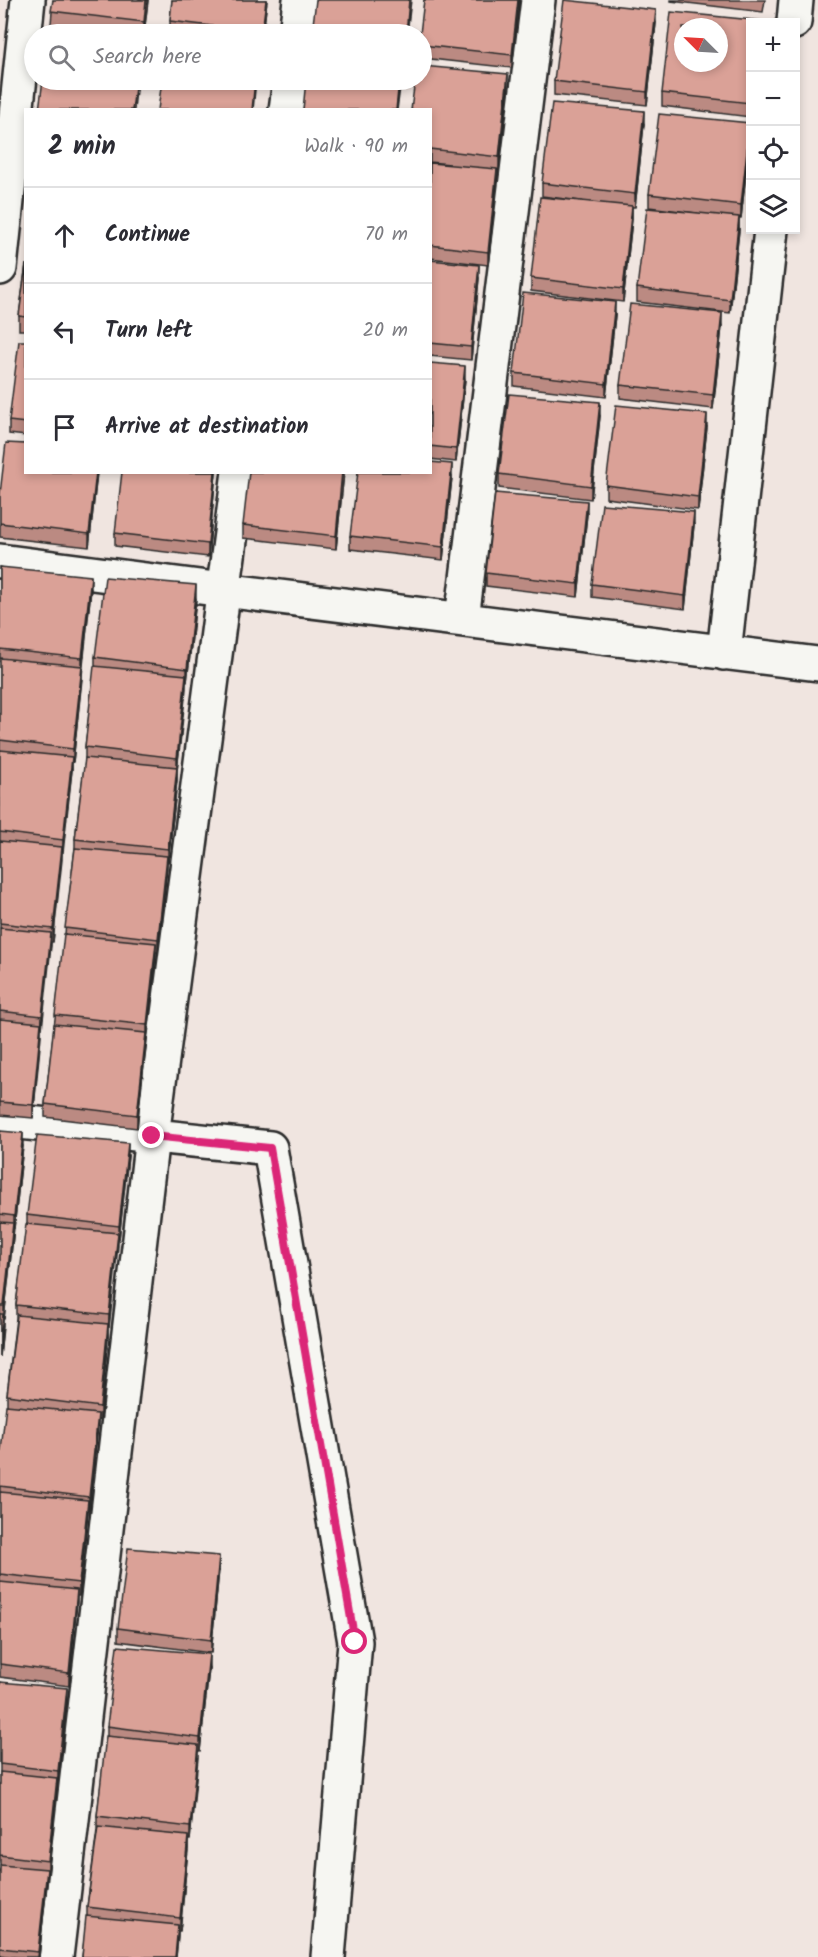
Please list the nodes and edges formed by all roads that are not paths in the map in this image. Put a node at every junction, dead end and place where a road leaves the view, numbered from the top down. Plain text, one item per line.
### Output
1 (28, 0) edge
2 (300, 0) edge
3 (538, 0) edge
4 (796, 0) edge
5 (794, 18) edge
6 (25, 24) edge
7 (297, 24) edge
8 (24, 38) edge
9 (289, 90) edge
10 (286, 108) edge
11 (771, 234) edge
12 (0, 268) edge
13 (238, 474) edge
14 (0, 561) edge
15 (223, 591) junction
16 (462, 619) junction
17 (724, 652) junction
18 (818, 664) edge
19 (0, 1120) edge
20 (152, 1136) junction
21 (56, 1957) edge
22 (328, 1957) edge

1 - 6 street
2 - 7 street
3 - 16 street
4 - 5 street
8 - 12 street
9 - 10 street
11 - 17 street
13 - 15 street
14 - 15 street
15 - 16 street
15 - 20 street
16 - 17 street
17 - 18 street
19 - 20 street
20 - 21 street
20 - 22 street

